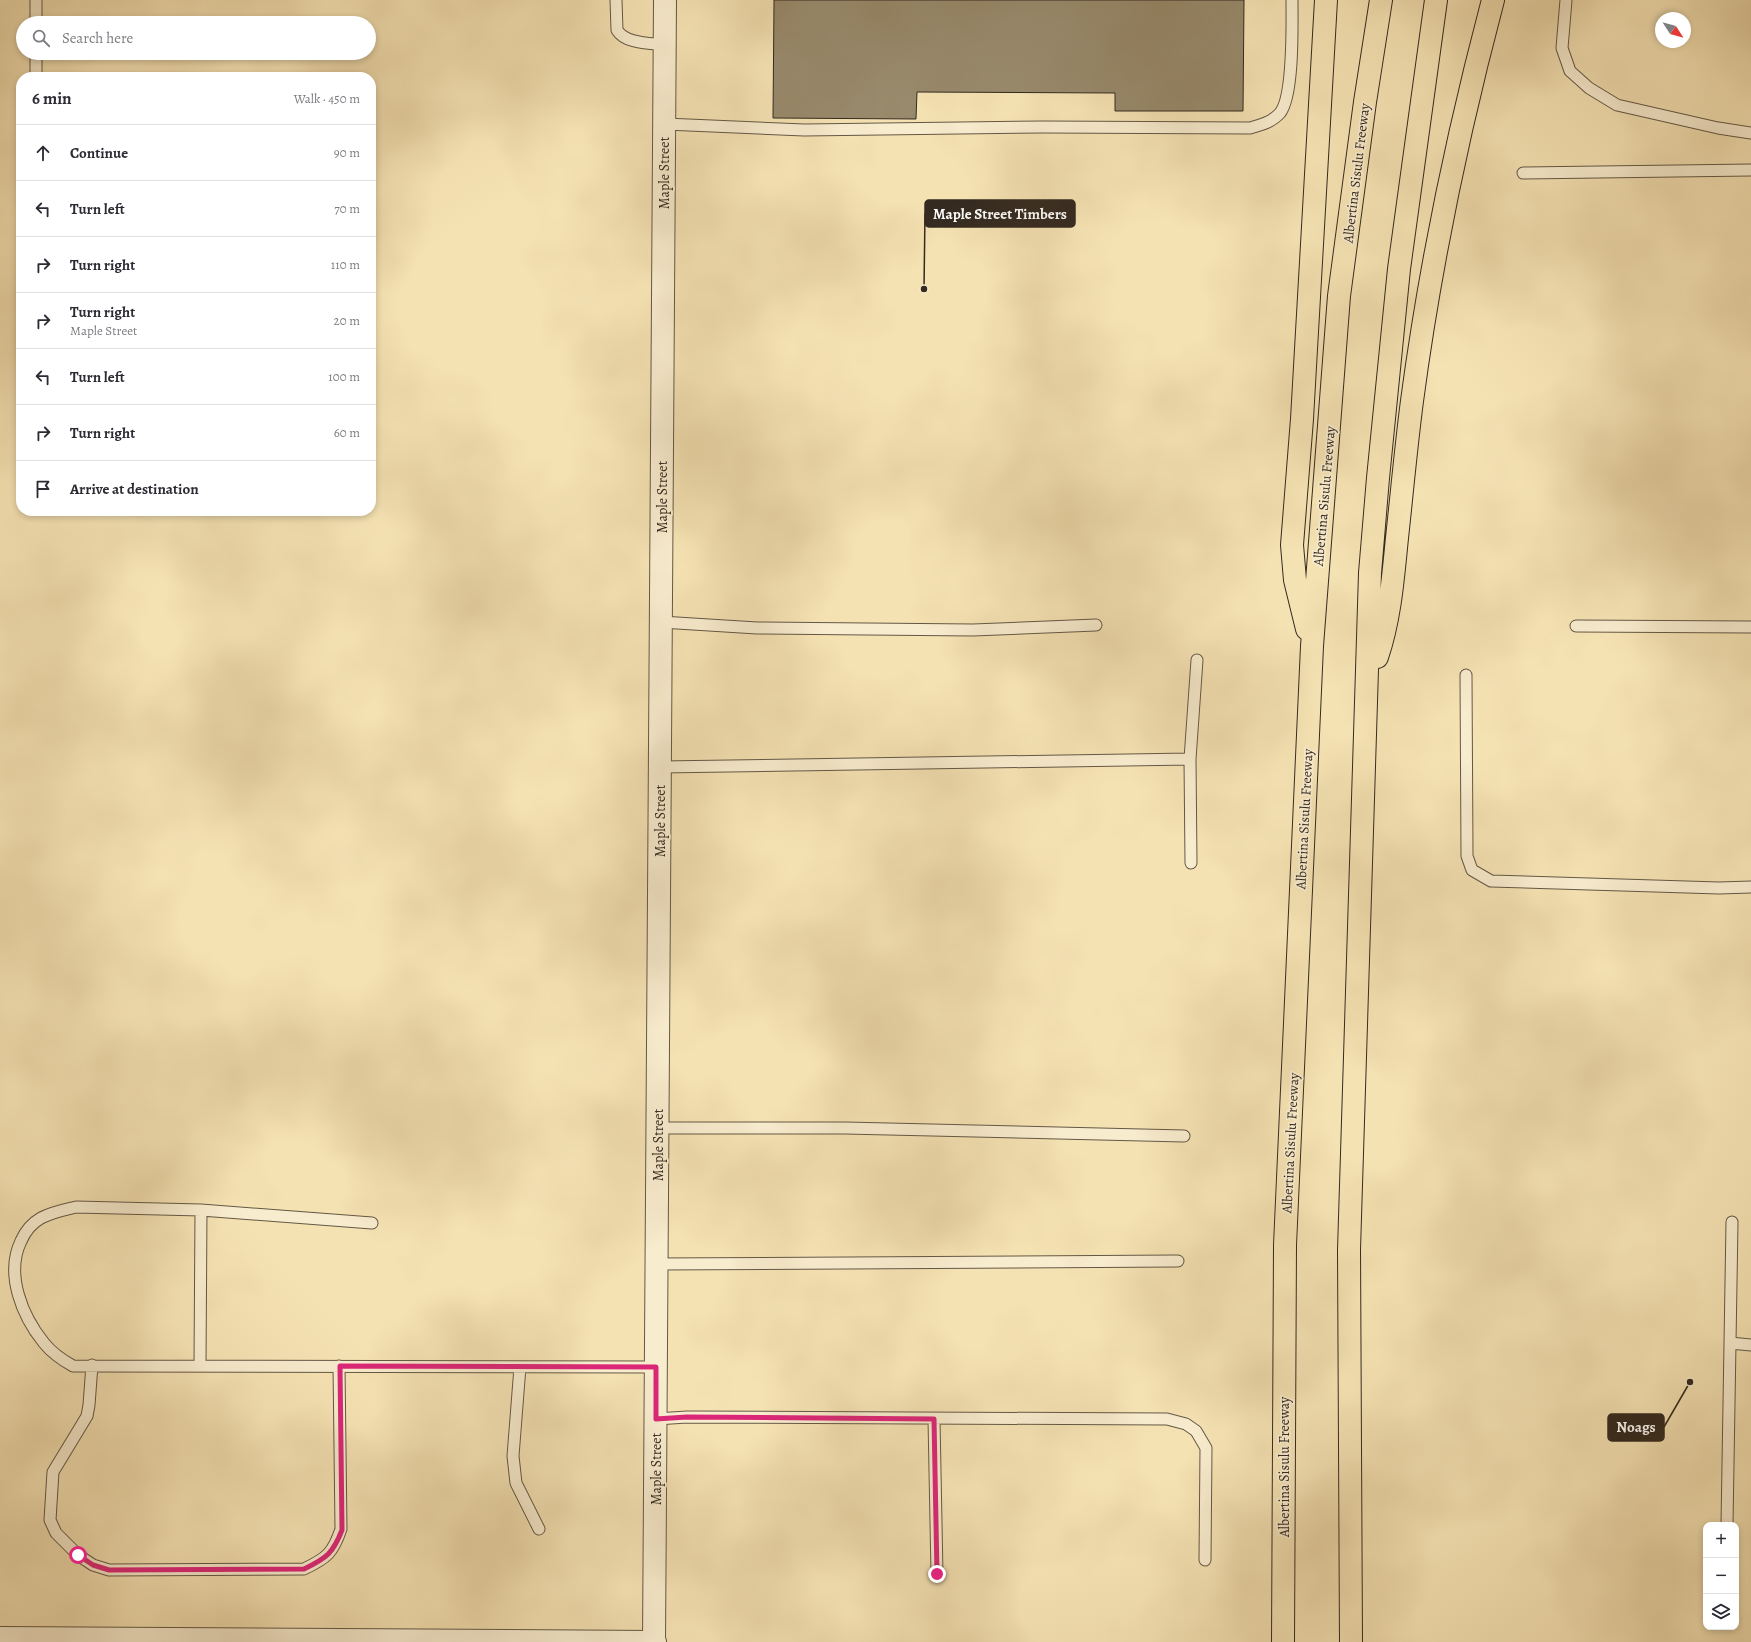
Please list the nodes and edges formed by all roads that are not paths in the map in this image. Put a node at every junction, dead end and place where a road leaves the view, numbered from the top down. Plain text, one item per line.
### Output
1 (36, 0) edge
2 (616, 0) edge
3 (665, 0) edge
4 (1292, 0) edge
5 (1326, 0) edge
6 (1381, 0) edge
7 (1436, 0) edge
8 (1493, 0) edge
9 (1566, 0) edge
10 (36, 16) edge
11 (665, 46) junction
12 (36, 60) edge
13 (36, 72) edge
14 (665, 124) junction
15 (1751, 133) edge
16 (1751, 170) edge
17 (1523, 174) dead end
18 (661, 622) junction
19 (1096, 625) dead end
20 (1576, 626) dead end
21 (1751, 627) edge
22 (1312, 646) junction
23 (1197, 660) dead end
24 (1466, 675) dead end
25 (1368, 682) junction
26 (1190, 759) junction
27 (660, 767) junction
28 (1191, 863) dead end
29 (1751, 887) edge
30 (658, 1128) junction
31 (1184, 1136) dead end
32 (201, 1210) junction
33 (1732, 1222) dead end
34 (372, 1223) dead end
35 (1178, 1261) dead end
36 (657, 1264) junction
37 (1730, 1343) junction
38 (1751, 1345) edge
39 (92, 1365) junction
40 (200, 1366) junction
41 (340, 1366) junction
42 (520, 1367) junction
43 (656, 1367) junction
44 (656, 1419) junction
45 (934, 1419) junction
46 (1728, 1522) edge
47 (539, 1529) dead end
48 (1205, 1560) dead end
49 (937, 1574) dead end
50 (0, 1638) edge
51 (655, 1642) edge
52 (1283, 1642) edge
53 (1350, 1642) edge

1 - 10 lane
2 - 11 lane
3 - 11 street, Maple Street
4 - 14 lane
5 - 22 highway
6 - 22 highway, Albertina Sisulu Freeway
7 - 25 highway
8 - 25 highway
9 - 15 lane
11 - 14 street, Maple Street
12 - 13 lane
14 - 18 street, Maple Street
16 - 17 lane
18 - 19 lane
18 - 27 street, Maple Street
20 - 21 lane
22 - 52 highway, Albertina Sisulu Freeway
23 - 26 lane
24 - 29 lane
25 - 53 highway
26 - 27 lane
26 - 28 lane
27 - 30 street, Maple Street
30 - 31 lane
30 - 36 street, Maple Street
32 - 34 lane
32 - 39 lane
32 - 40 lane
33 - 37 lane
35 - 36 lane
36 - 43 street, Maple Street
37 - 38 lane
37 - 46 lane
39 - 40 lane
39 - 41 lane
40 - 41 lane
41 - 42 lane
42 - 43 lane
42 - 47 lane
43 - 44 street, Maple Street
44 - 45 lane
44 - 51 street, Maple Street
45 - 48 lane
45 - 49 lane
50 - 51 street

